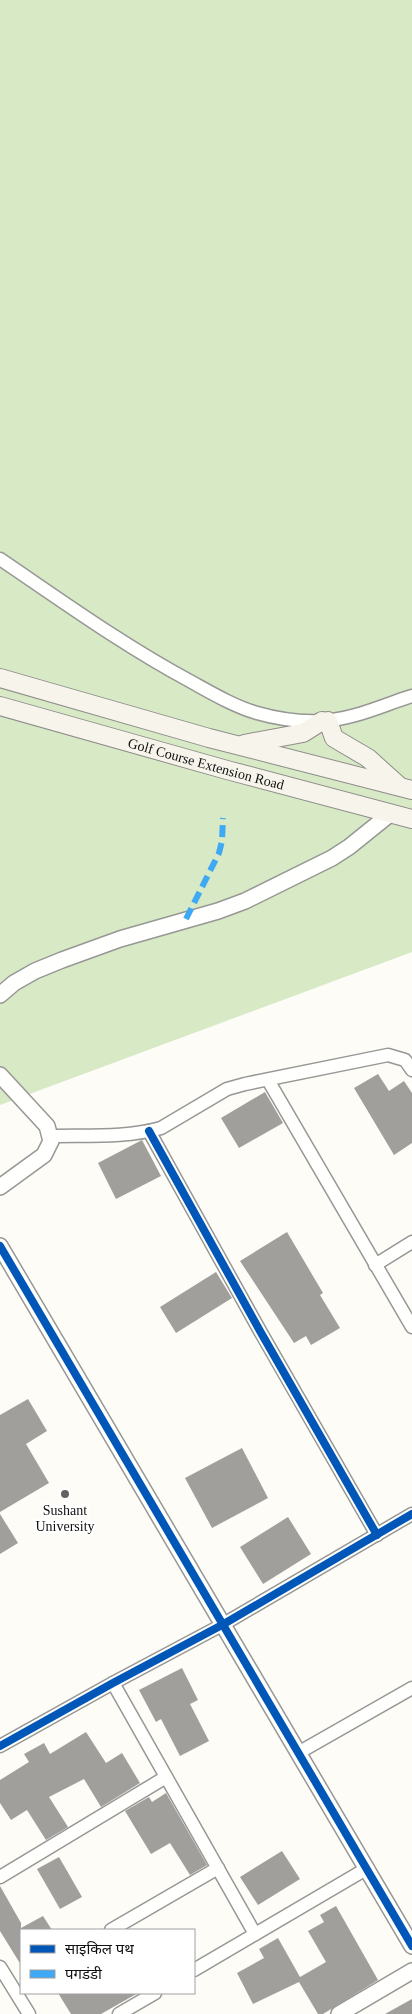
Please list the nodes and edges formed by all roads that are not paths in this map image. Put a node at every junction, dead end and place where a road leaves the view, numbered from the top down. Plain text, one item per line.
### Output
1 (0, 559) edge
2 (0, 678) edge
3 (412, 696) edge
4 (0, 706) edge
5 (325, 721) junction
6 (159, 724) junction
7 (236, 745) junction
8 (152, 749) junction
9 (406, 789) edge
10 (390, 814) junction
11 (412, 819) edge
12 (0, 995) edge
13 (412, 1070) edge
14 (0, 1075) edge
15 (268, 1080) junction
16 (149, 1131) junction
17 (51, 1136) junction
18 (0, 1187) edge
19 (412, 1242) edge
20 (0, 1246) edge
21 (375, 1265) junction
22 (412, 1328) edge
23 (412, 1514) edge
24 (377, 1535) junction
25 (222, 1625) junction
26 (113, 1683) junction
27 (412, 1688) edge
28 (0, 1746) edge
29 (298, 1753) junction
30 (166, 1777) junction
31 (218, 1868) junction
32 (366, 1868) junction
33 (0, 1877) edge
34 (113, 1929) edge
35 (255, 1934) junction
36 (412, 1946) edge
37 (0, 1967) edge
38 (195, 1969) edge
39 (412, 1971) edge
40 (17, 1985) edge
41 (21, 1994) edge
42 (153, 1994) edge
43 (29, 2014) edge
44 (120, 2014) edge
45 (339, 2014) edge

1 - 5 street
2 - 6 main road, Golf Course Extension Road
3 - 5 street
4 - 8 main road, Golf Course Extension Road
5 - 7 main road
5 - 9 main road
6 - 7 main road, Golf Course Extension Road
6 - 8 main road
7 - 9 main road, Golf Course Extension Road
8 - 10 main road, Golf Course Extension Road
10 - 11 main road, Golf Course Extension Road
10 - 12 street
13 - 15 street
14 - 17 street
15 - 16 street
15 - 21 street
16 - 17 street
16 - 24 street
17 - 18 street
19 - 21 street
20 - 25 street
21 - 22 street
23 - 24 street
24 - 25 street
25 - 26 street
25 - 29 street
26 - 28 street
26 - 30 street
27 - 29 street
29 - 32 street
30 - 31 street
30 - 33 street
31 - 34 street
31 - 35 street
32 - 35 street
32 - 36 street
35 - 38 street
37 - 40 street
39 - 45 street
41 - 43 street
42 - 44 street

